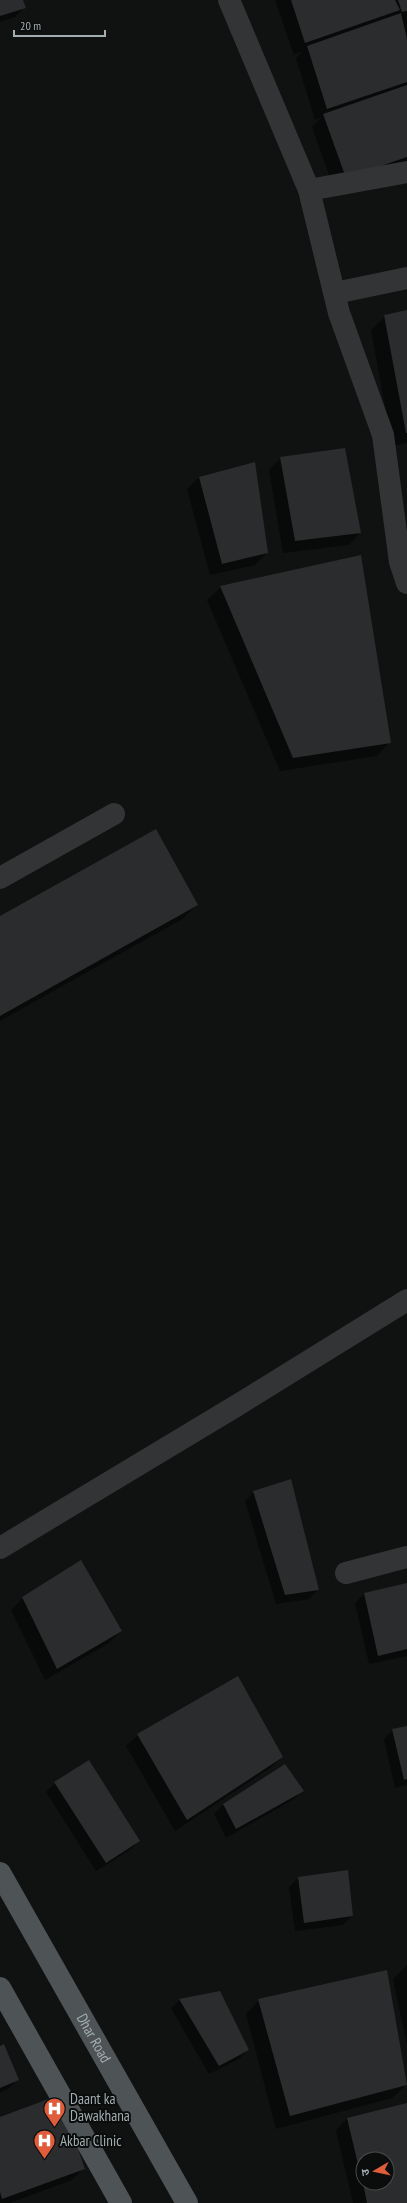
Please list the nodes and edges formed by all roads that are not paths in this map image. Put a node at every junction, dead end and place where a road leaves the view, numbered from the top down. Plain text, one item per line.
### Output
1 (229, 0) edge
2 (407, 172) edge
3 (309, 190) junction
4 (407, 278) edge
5 (335, 293) junction
6 (407, 583) edge
7 (114, 814) dead end
8 (0, 878) edge
9 (407, 1300) edge
10 (0, 1548) edge
11 (407, 1557) edge
12 (346, 1573) dead end
13 (0, 1873) edge
14 (0, 1988) edge
15 (121, 2203) edge
16 (187, 2203) edge

1 - 3 street
2 - 3 street
3 - 5 street
4 - 5 street
5 - 6 street
7 - 8 street
9 - 10 street
11 - 12 street
13 - 16 main road, Dhar Road
14 - 15 main road

